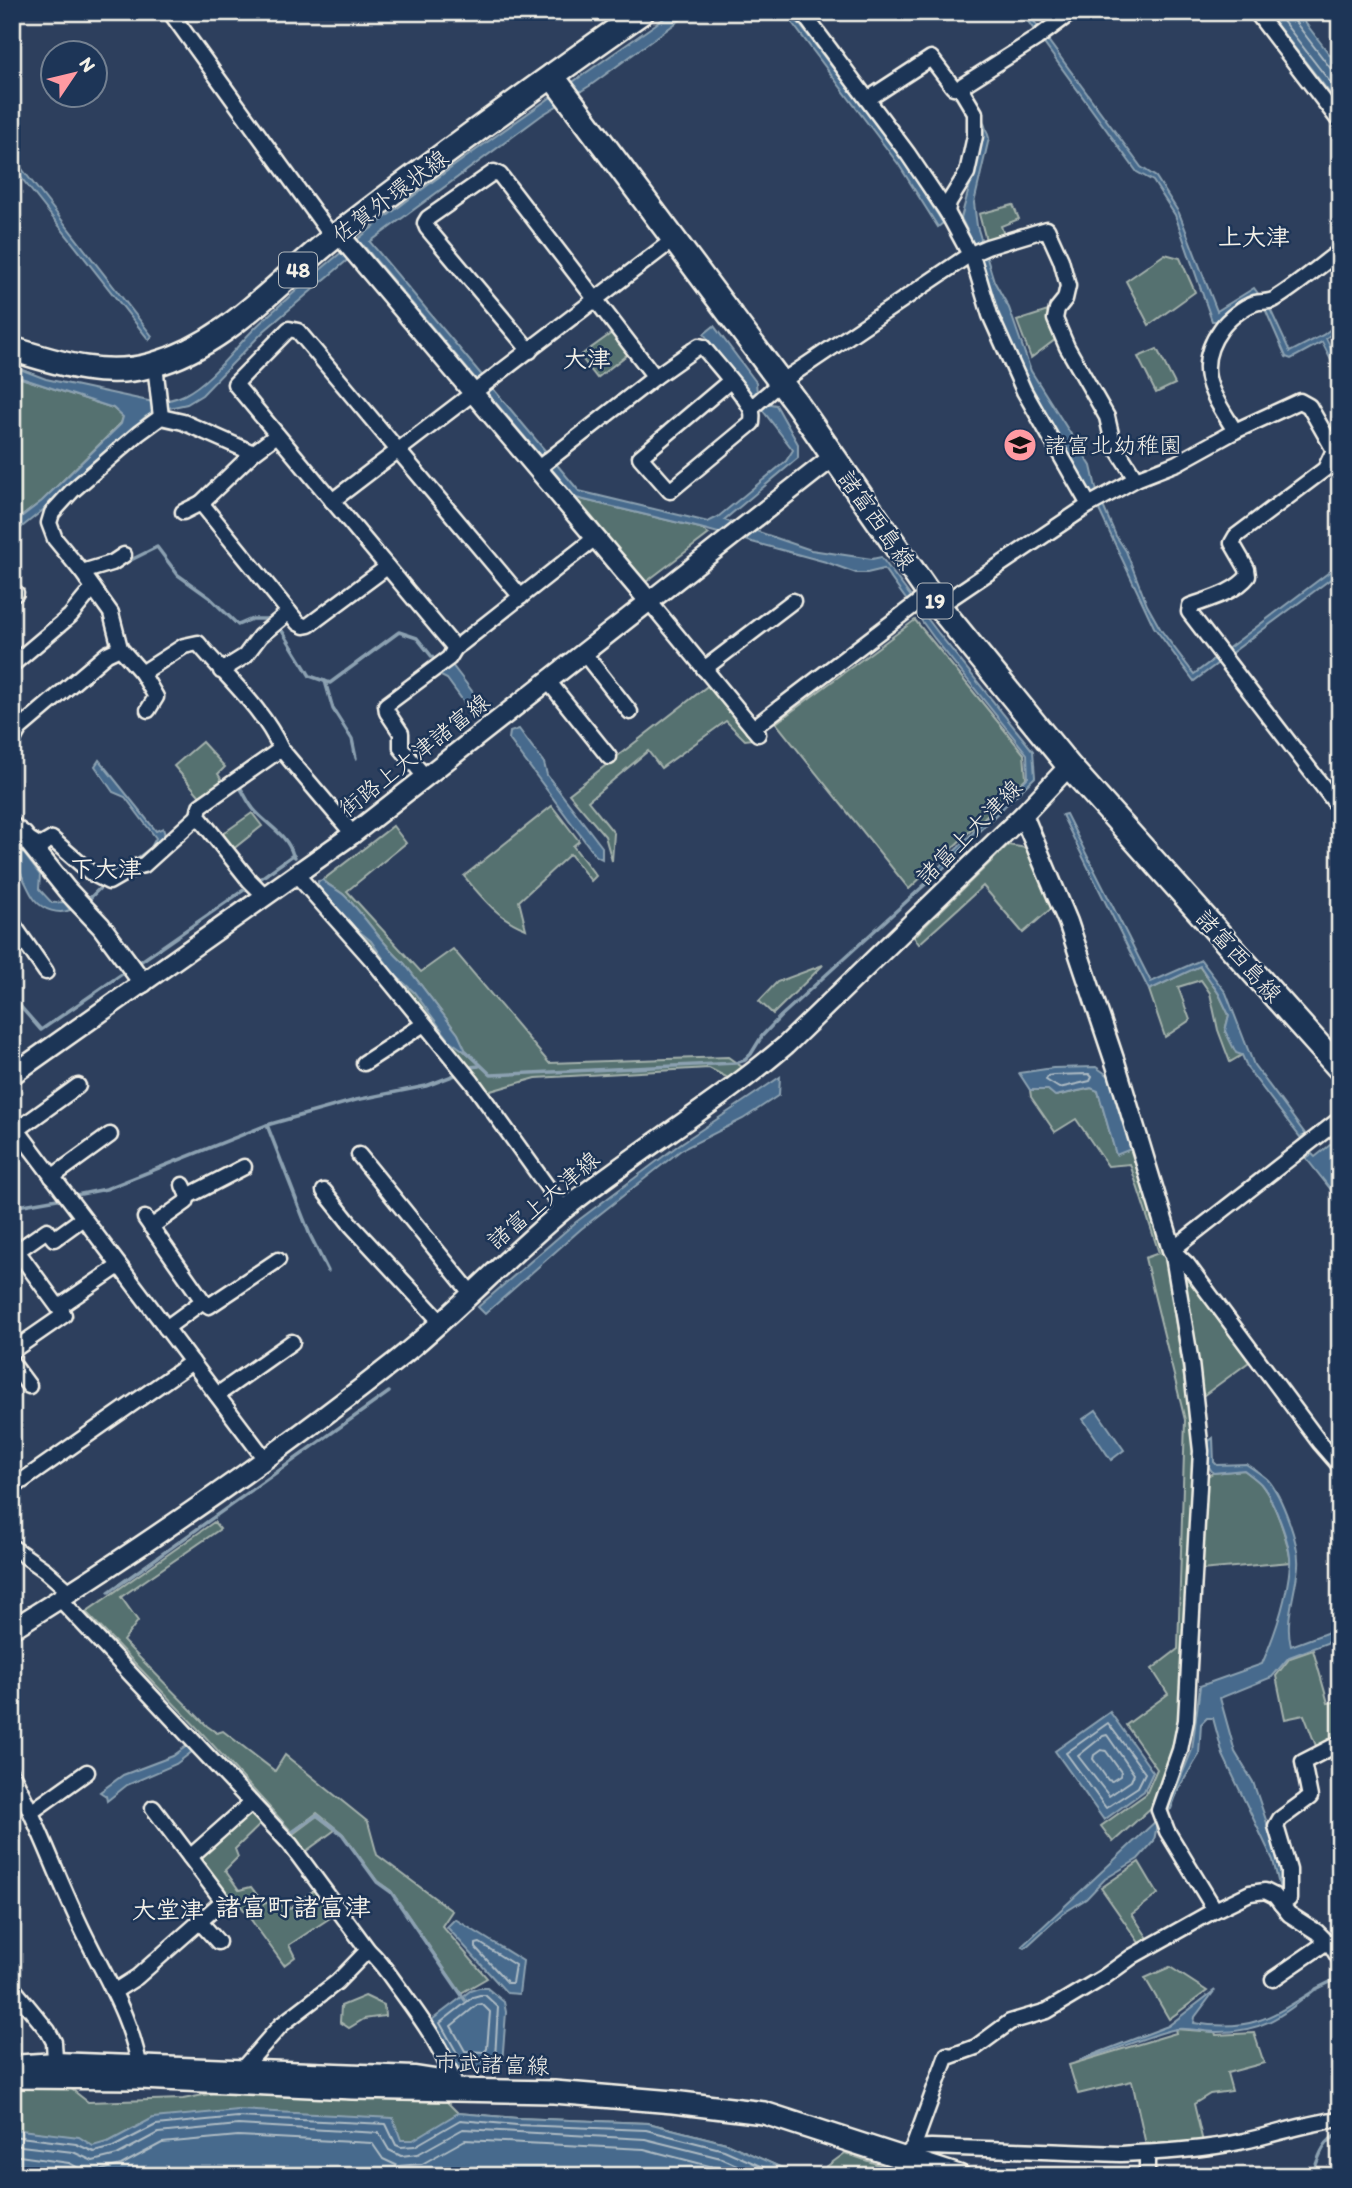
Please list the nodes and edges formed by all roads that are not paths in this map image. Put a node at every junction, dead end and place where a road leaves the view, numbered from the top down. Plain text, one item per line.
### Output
1 (170, 12) edge
2 (642, 12) edge
3 (802, 12) edge
4 (1072, 12) edge
5 (1256, 12) edge
6 (560, 88) junction
7 (963, 89) junction
8 (868, 99) junction
9 (1340, 122) edge
10 (947, 212) junction
11 (339, 238) junction
12 (673, 240) junction
13 (977, 251) junction
14 (1340, 251) edge
15 (596, 300) junction
16 (12, 349) edge
17 (530, 351) junction
18 (155, 365) junction
19 (655, 377) junction
20 (730, 381) junction
21 (482, 388) junction
22 (773, 389) junction
23 (751, 408) junction
24 (161, 417) junction
25 (1235, 431) junction
26 (277, 435) junction
27 (1337, 448) edge
28 (399, 451) junction
29 (253, 453) junction
30 (833, 457) junction
31 (545, 463) junction
32 (1136, 478) junction
33 (332, 501) junction
34 (1095, 502) junction
35 (201, 503) junction
36 (183, 512) dead end
37 (595, 538) junction
38 (124, 555) dead end
39 (387, 567) junction
40 (82, 572) junction
41 (93, 588) junction
42 (522, 597) junction
43 (648, 600) junction
44 (793, 601) dead end
45 (924, 604) junction
46 (289, 612) junction
47 (120, 648) junction
48 (455, 648) junction
49 (583, 653) junction
50 (12, 665) edge
51 (704, 669) junction
52 (221, 671) junction
53 (142, 673) junction
54 (548, 681) junction
55 (12, 708) edge
56 (148, 710) dead end
57 (630, 712) dead end
58 (16, 736) edge
59 (281, 749) junction
60 (609, 757) dead end
61 (1069, 766) junction
62 (426, 778) junction
63 (1340, 809) edge
64 (1023, 815) junction
65 (198, 816) junction
66 (17, 831) edge
67 (353, 834) junction
68 (296, 874) junction
69 (256, 887) junction
70 (12, 923) edge
71 (46, 972) dead end
72 (143, 983) junction
73 (424, 1024) junction
74 (364, 1063) dead end
75 (1340, 1069) edge
76 (12, 1075) edge
77 (78, 1086) dead end
78 (1340, 1119) edge
79 (15, 1126) edge
80 (110, 1135) dead end
81 (359, 1154) dead end
82 (244, 1167) dead end
83 (52, 1177) junction
84 (324, 1191) dead end
85 (564, 1210) junction
86 (83, 1218) junction
87 (15, 1248) edge
88 (1172, 1250) junction
89 (278, 1260) dead end
90 (119, 1266) junction
91 (471, 1293) junction
92 (203, 1301) junction
93 (59, 1307) junction
94 (440, 1321) junction
95 (166, 1328) junction
96 (292, 1342) dead end
97 (12, 1351) edge
98 (192, 1362) junction
99 (12, 1363) edge
100 (29, 1386) dead end
101 (216, 1395) junction
102 (265, 1459) junction
103 (1340, 1466) edge
104 (12, 1488) edge
105 (12, 1547) edge
106 (66, 1596) junction
107 (12, 1629) edge
108 (1340, 1743) edge
109 (87, 1772) dead end
110 (12, 1774) edge
111 (251, 1803) junction
112 (153, 1808) dead end
113 (32, 1812) junction
114 (190, 1857) junction
115 (1281, 1904) junction
116 (1215, 1910) junction
117 (200, 1922) junction
118 (218, 1942) dead end
119 (1333, 1944) edge
120 (368, 1951) junction
121 (1340, 1960) edge
122 (1273, 1979) dead end
123 (12, 1987) edge
124 (115, 1991) junction
125 (55, 2060) junction
126 (12, 2063) edge
127 (243, 2068) junction
128 (140, 2071) junction
129 (12, 2077) edge
130 (454, 2084) junction
131 (1340, 2119) edge
132 (908, 2153) junction
133 (1147, 2153) junction
134 (959, 2176) edge
135 (1147, 2176) edge

1 - 11 street
2 - 6 main road, 佐賀外環状線 / 48
3 - 8 street
4 - 7 street
5 - 9 street
6 - 11 main road, 佐賀外環状線 / 48
6 - 12 main road, 諸富西島線 / 19
7 - 8 street
7 - 10 street
8 - 10 street
10 - 13 street
11 - 18 main road, 佐賀外環状線 / 48
11 - 21 street
12 - 15 street
12 - 22 main road, 諸富西島線 / 19
13 - 22 street
13 - 32 street
13 - 34 street
14 - 25 street
15 - 17 street
15 - 17 street
15 - 19 street
16 - 18 main road, 佐賀外環状線 / 48
17 - 21 street
18 - 24 street
19 - 20 street
19 - 31 street
20 - 23 street
20 - 23 street
21 - 28 street
21 - 31 street
22 - 23 street
22 - 30 main road, 諸富西島線 / 19
24 - 29 street
24 - 40 street
25 - 27 street
25 - 32 street
26 - 28 street
26 - 29 street
26 - 33 street
27 - 63 street
28 - 33 street
28 - 42 street
29 - 35 street
30 - 43 street, 街路上大津諸富線
30 - 45 main road, 諸富西島線 / 19
31 - 37 street
32 - 34 street
33 - 39 street
34 - 45 street
35 - 36 street
35 - 46 street
37 - 42 street
37 - 43 street
38 - 40 street
39 - 46 street
39 - 48 street
40 - 41 street
41 - 47 street
41 - 50 street
42 - 48 street
43 - 49 street, 街路上大津諸富線
43 - 51 street
44 - 51 street
45 - 51 street
45 - 61 main road, 諸富西島線 / 19
46 - 52 street
47 - 53 street
47 - 58 street
48 - 62 street
49 - 54 street, 街路上大津諸富線
49 - 57 street
52 - 53 street
52 - 59 street
53 - 56 street
54 - 60 street
54 - 62 street, 街路上大津諸富線
55 - 58 street
59 - 65 street
59 - 67 street
61 - 64 street, 諸富上大津線
61 - 75 main road, 諸富西島線 / 19
62 - 67 street, 街路上大津諸富線
64 - 85 street, 諸富上大津線
64 - 88 street
65 - 66 street
65 - 69 street
66 - 72 street
67 - 68 street, 街路上大津諸富線
68 - 69 street, 街路上大津諸富線
68 - 73 street
69 - 72 street, 街路上大津諸富線
70 - 71 street
72 - 76 street, 街路上大津諸富線
73 - 74 street
73 - 85 street
77 - 79 street
78 - 88 street
79 - 83 street
80 - 83 street
81 - 91 street
82 - 92 street
83 - 86 street
84 - 94 street
85 - 91 street, 諸富上大津線
86 - 87 street
86 - 90 street
87 - 93 street
88 - 103 street
88 - 116 street
89 - 92 street
90 - 93 street
90 - 95 street
91 - 94 street, 諸富上大津線
92 - 95 street
93 - 97 street
94 - 102 street, 諸富上大津線
95 - 98 street
96 - 101 street
98 - 101 street
98 - 104 street
99 - 100 street
101 - 102 street
102 - 106 street, 諸富上大津線
105 - 106 street
106 - 107 street, 諸富上大津線
106 - 111 street
108 - 115 street
109 - 113 street
110 - 113 street
111 - 114 street
111 - 120 street
112 - 114 street
113 - 124 street
114 - 117 street
115 - 116 street
115 - 119 street
116 - 132 street
117 - 118 street
117 - 124 street
119 - 121 street
119 - 122 street
120 - 127 street
120 - 130 street
123 - 125 street
124 - 128 street
125 - 126 street
125 - 128 street
127 - 128 street
127 - 130 street
128 - 129 main road, 市武諸富線
128 - 130 main road, 市武諸富線
130 - 132 main road, 市武諸富線
131 - 133 street
132 - 133 street
132 - 134 main road, 市武諸富線
133 - 135 street

